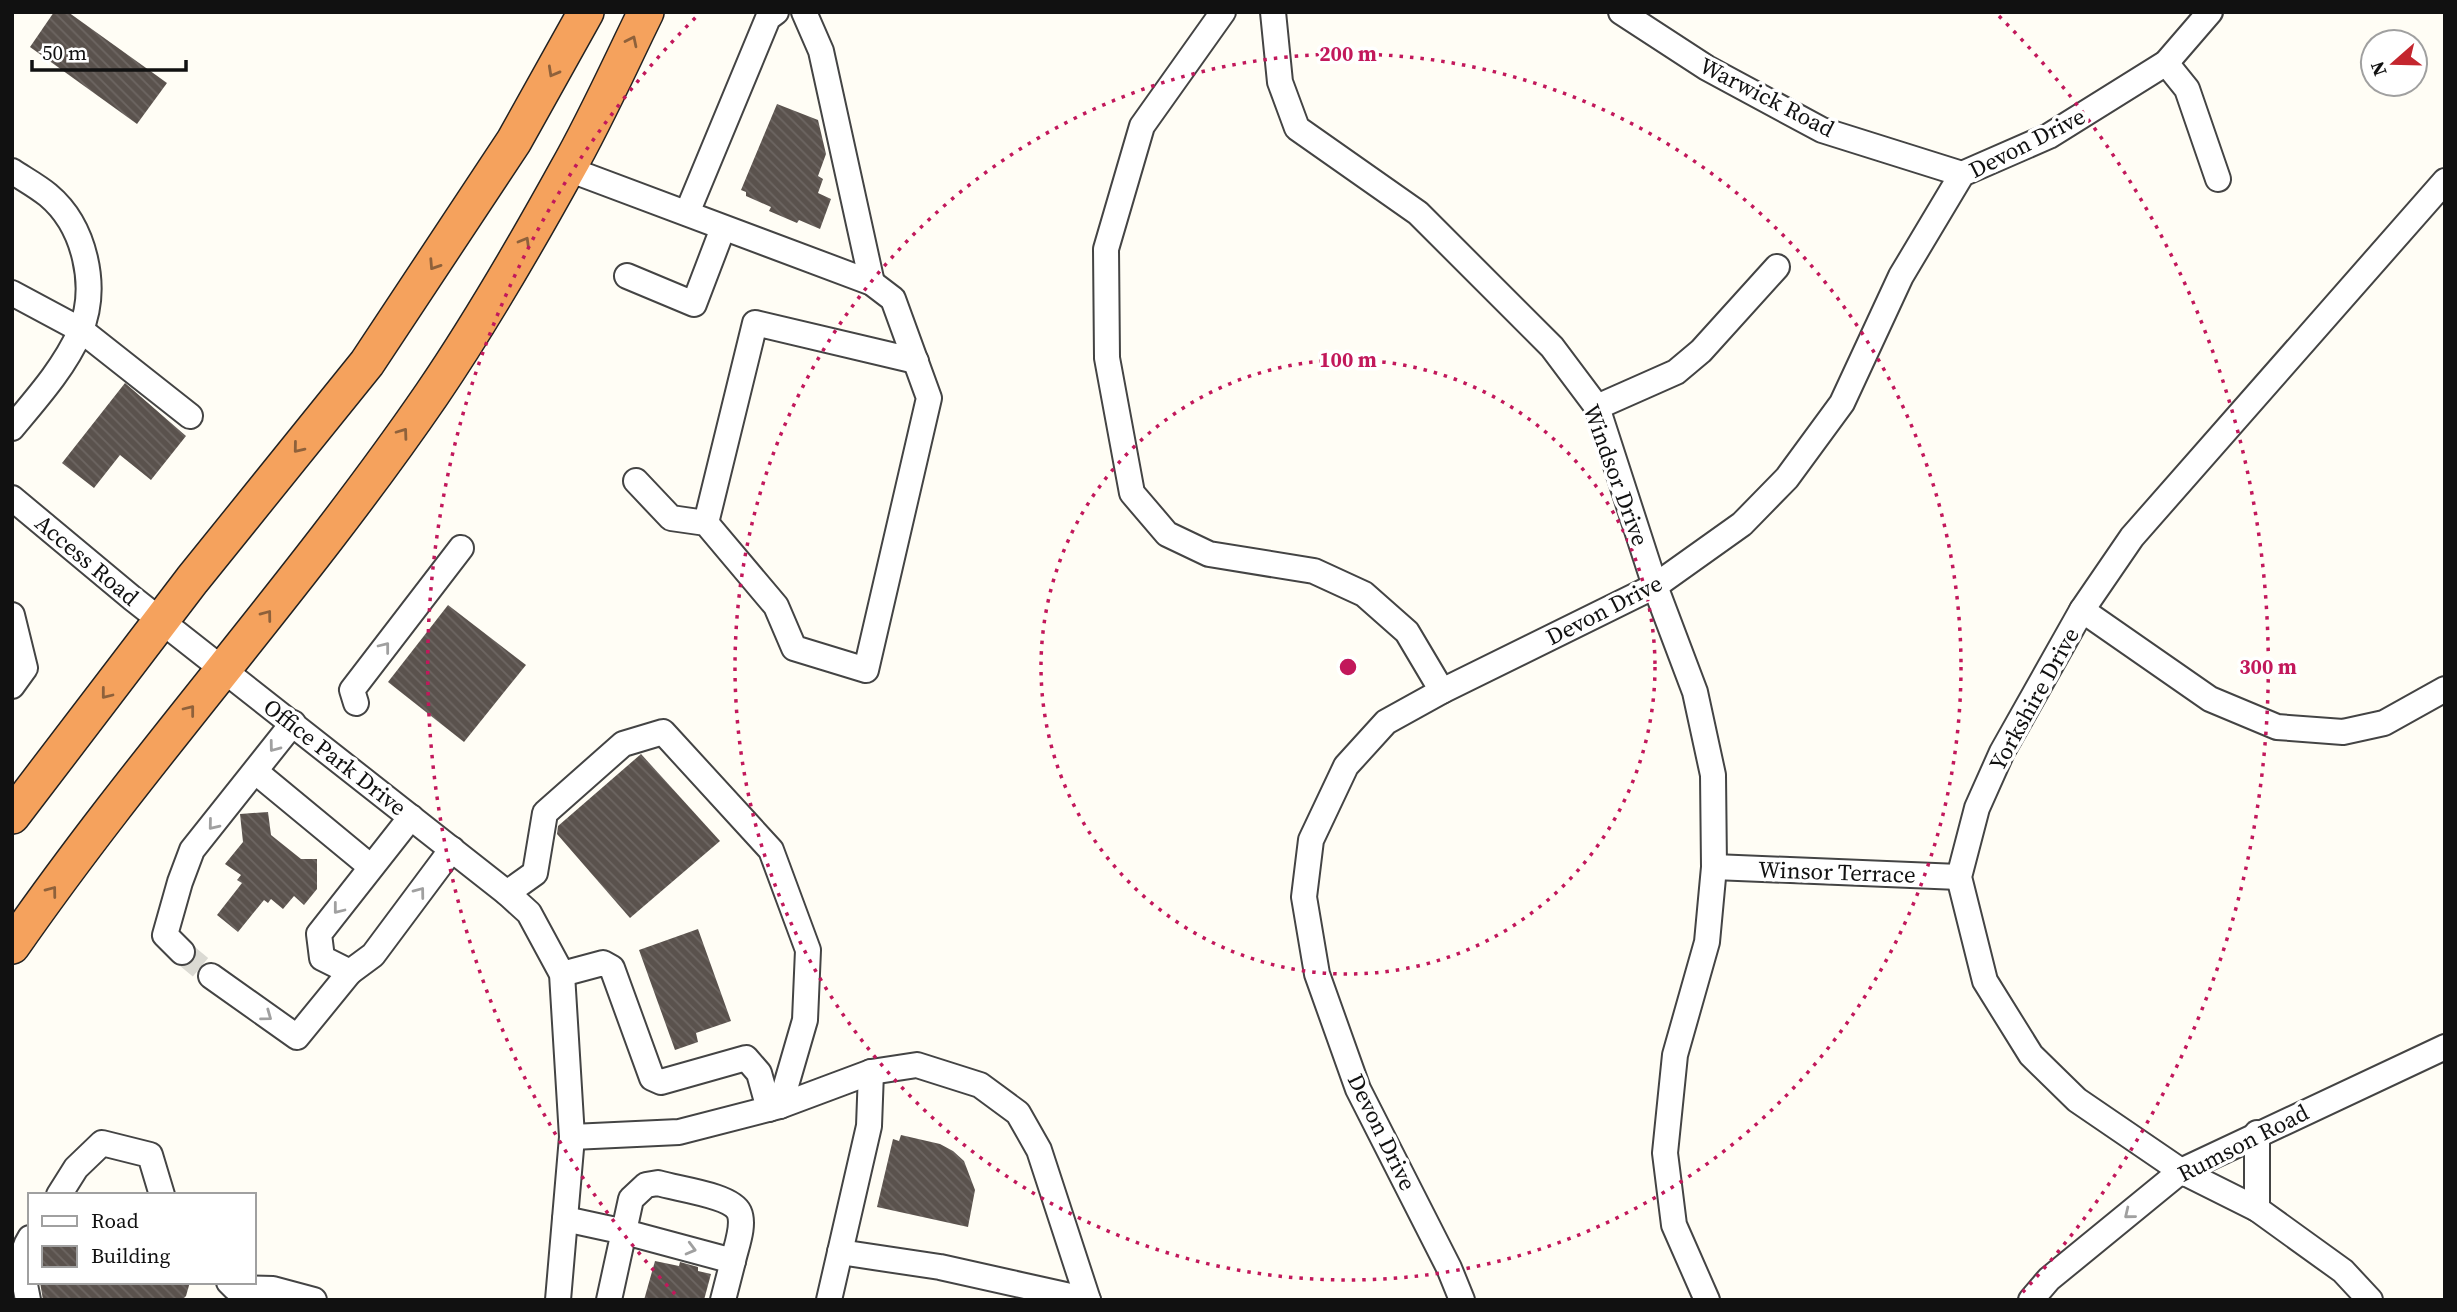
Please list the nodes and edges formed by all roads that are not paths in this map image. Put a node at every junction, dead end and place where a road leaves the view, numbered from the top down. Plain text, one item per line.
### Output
1 (586, 12) edge
2 (646, 12) edge
3 (776, 12) edge
4 (804, 12) edge
5 (1223, 12) edge
6 (1273, 12) edge
7 (1621, 12) edge
8 (2210, 12) edge
9 (2166, 63) junction
10 (568, 169) junction
11 (12, 171) edge
12 (1962, 174) junction
13 (2218, 179) dead end
14 (2445, 181) edge
15 (687, 213) junction
16 (723, 228) junction
17 (1777, 267) dead end
18 (627, 276) dead end
19 (872, 283) junction
20 (12, 293) edge
21 (81, 330) junction
22 (916, 361) junction
23 (1597, 407) junction
24 (190, 416) dead end
25 (12, 428) edge
26 (636, 481) dead end
27 (12, 498) edge
28 (706, 523) junction
29 (461, 548) dead end
30 (1654, 586) junction
31 (2082, 610) junction
32 (12, 615) edge
33 (163, 621) junction
34 (225, 670) junction
35 (12, 686) edge
36 (2445, 689) edge
37 (1442, 691) junction
38 (356, 703) dead end
39 (293, 723) junction
40 (256, 772) junction
41 (12, 816) edge
42 (411, 817) junction
43 (452, 849) junction
44 (371, 867) junction
45 (1714, 867) junction
46 (1959, 877) junction
47 (507, 893) junction
48 (12, 946) edge
49 (182, 953) tunnel mouth
50 (356, 968) junction
51 (562, 974) junction
52 (211, 976) tunnel mouth
53 (2445, 1047) edge
54 (871, 1072) junction
55 (775, 1107) junction
56 (2257, 1133) junction
57 (572, 1137) junction
58 (2181, 1171) junction
59 (59, 1193) edge
60 (161, 1193) edge
61 (2257, 1209) junction
62 (565, 1219) junction
63 (625, 1232) junction
64 (28, 1241) edge
65 (840, 1252) junction
66 (733, 1261) junction
67 (231, 1284) edge
68 (28, 1300) edge
69 (314, 1300) edge
70 (558, 1300) edge
71 (609, 1300) edge
72 (723, 1300) edge
73 (829, 1300) edge
74 (1088, 1300) edge
75 (1462, 1300) edge
76 (1707, 1300) edge
77 (2031, 1300) edge
78 (2370, 1300) edge

1 -> 33 highway
10 -> 2 highway
3 - 15 street
4 - 19 street
5 - 37 street
6 - 23 street, Windsor Drive
7 - 12 street, Warwick Road
8 - 9 street, Devon Drive
9 - 12 street, Devon Drive
9 - 13 street
10 - 15 street
34 -> 10 highway
11 - 21 street
12 - 30 street, Devon Drive
14 - 31 street, Yorkshire Drive
15 - 16 street
16 - 18 street
16 - 19 street
17 - 23 street
19 - 22 street
20 - 21 street
21 - 24 street
21 - 25 street
22 - 28 street
22 - 28 street
23 - 30 street, Windsor Drive
26 - 28 street
27 - 33 street, Access Road
38 -> 29 street
30 - 37 street, Devon Drive
30 - 45 street, Windsor Drive
31 - 36 street
31 - 46 street, Yorkshire Drive
32 - 35 street
33 - 34 street, Office Park Drive
33 -> 41 highway
34 - 39 street, Office Park Drive
48 -> 34 highway
37 - 75 street, Devon Drive
39 -> 40 street
39 - 42 street, Office Park Drive
40 - 44 street
40 -> 49 street
42 - 43 street, Office Park Drive
42 - 44 street
43 - 47 street, Office Park Drive
50 -> 43 street
44 -> 50 street
45 - 46 street, Winsor Terrace
45 - 76 street, Windsor Drive
46 - 58 street, Yorkshire Drive
47 - 51 street, Office Park Drive
47 - 55 street
52 -> 50 street
51 - 55 street
51 - 57 street, Office Park Drive
53 - 56 street, Rumson Road
54 - 55 street
54 - 65 street
54 - 74 street
55 - 57 street
56 - 58 street, Rumson Road
56 - 61 street
57 - 62 street, Office Park Drive
58 - 61 street, Yorkshire Drive
58 -> 77 street, Rumson Road
59 - 60 street
61 - 78 street, Yorkshire Drive
62 - 63 street
62 - 70 street, Office Park Drive
63 -> 66 street
63 - 66 street
63 - 71 street
64 - 68 street
65 - 73 street
65 - 74 street
66 - 72 street
67 - 69 street

